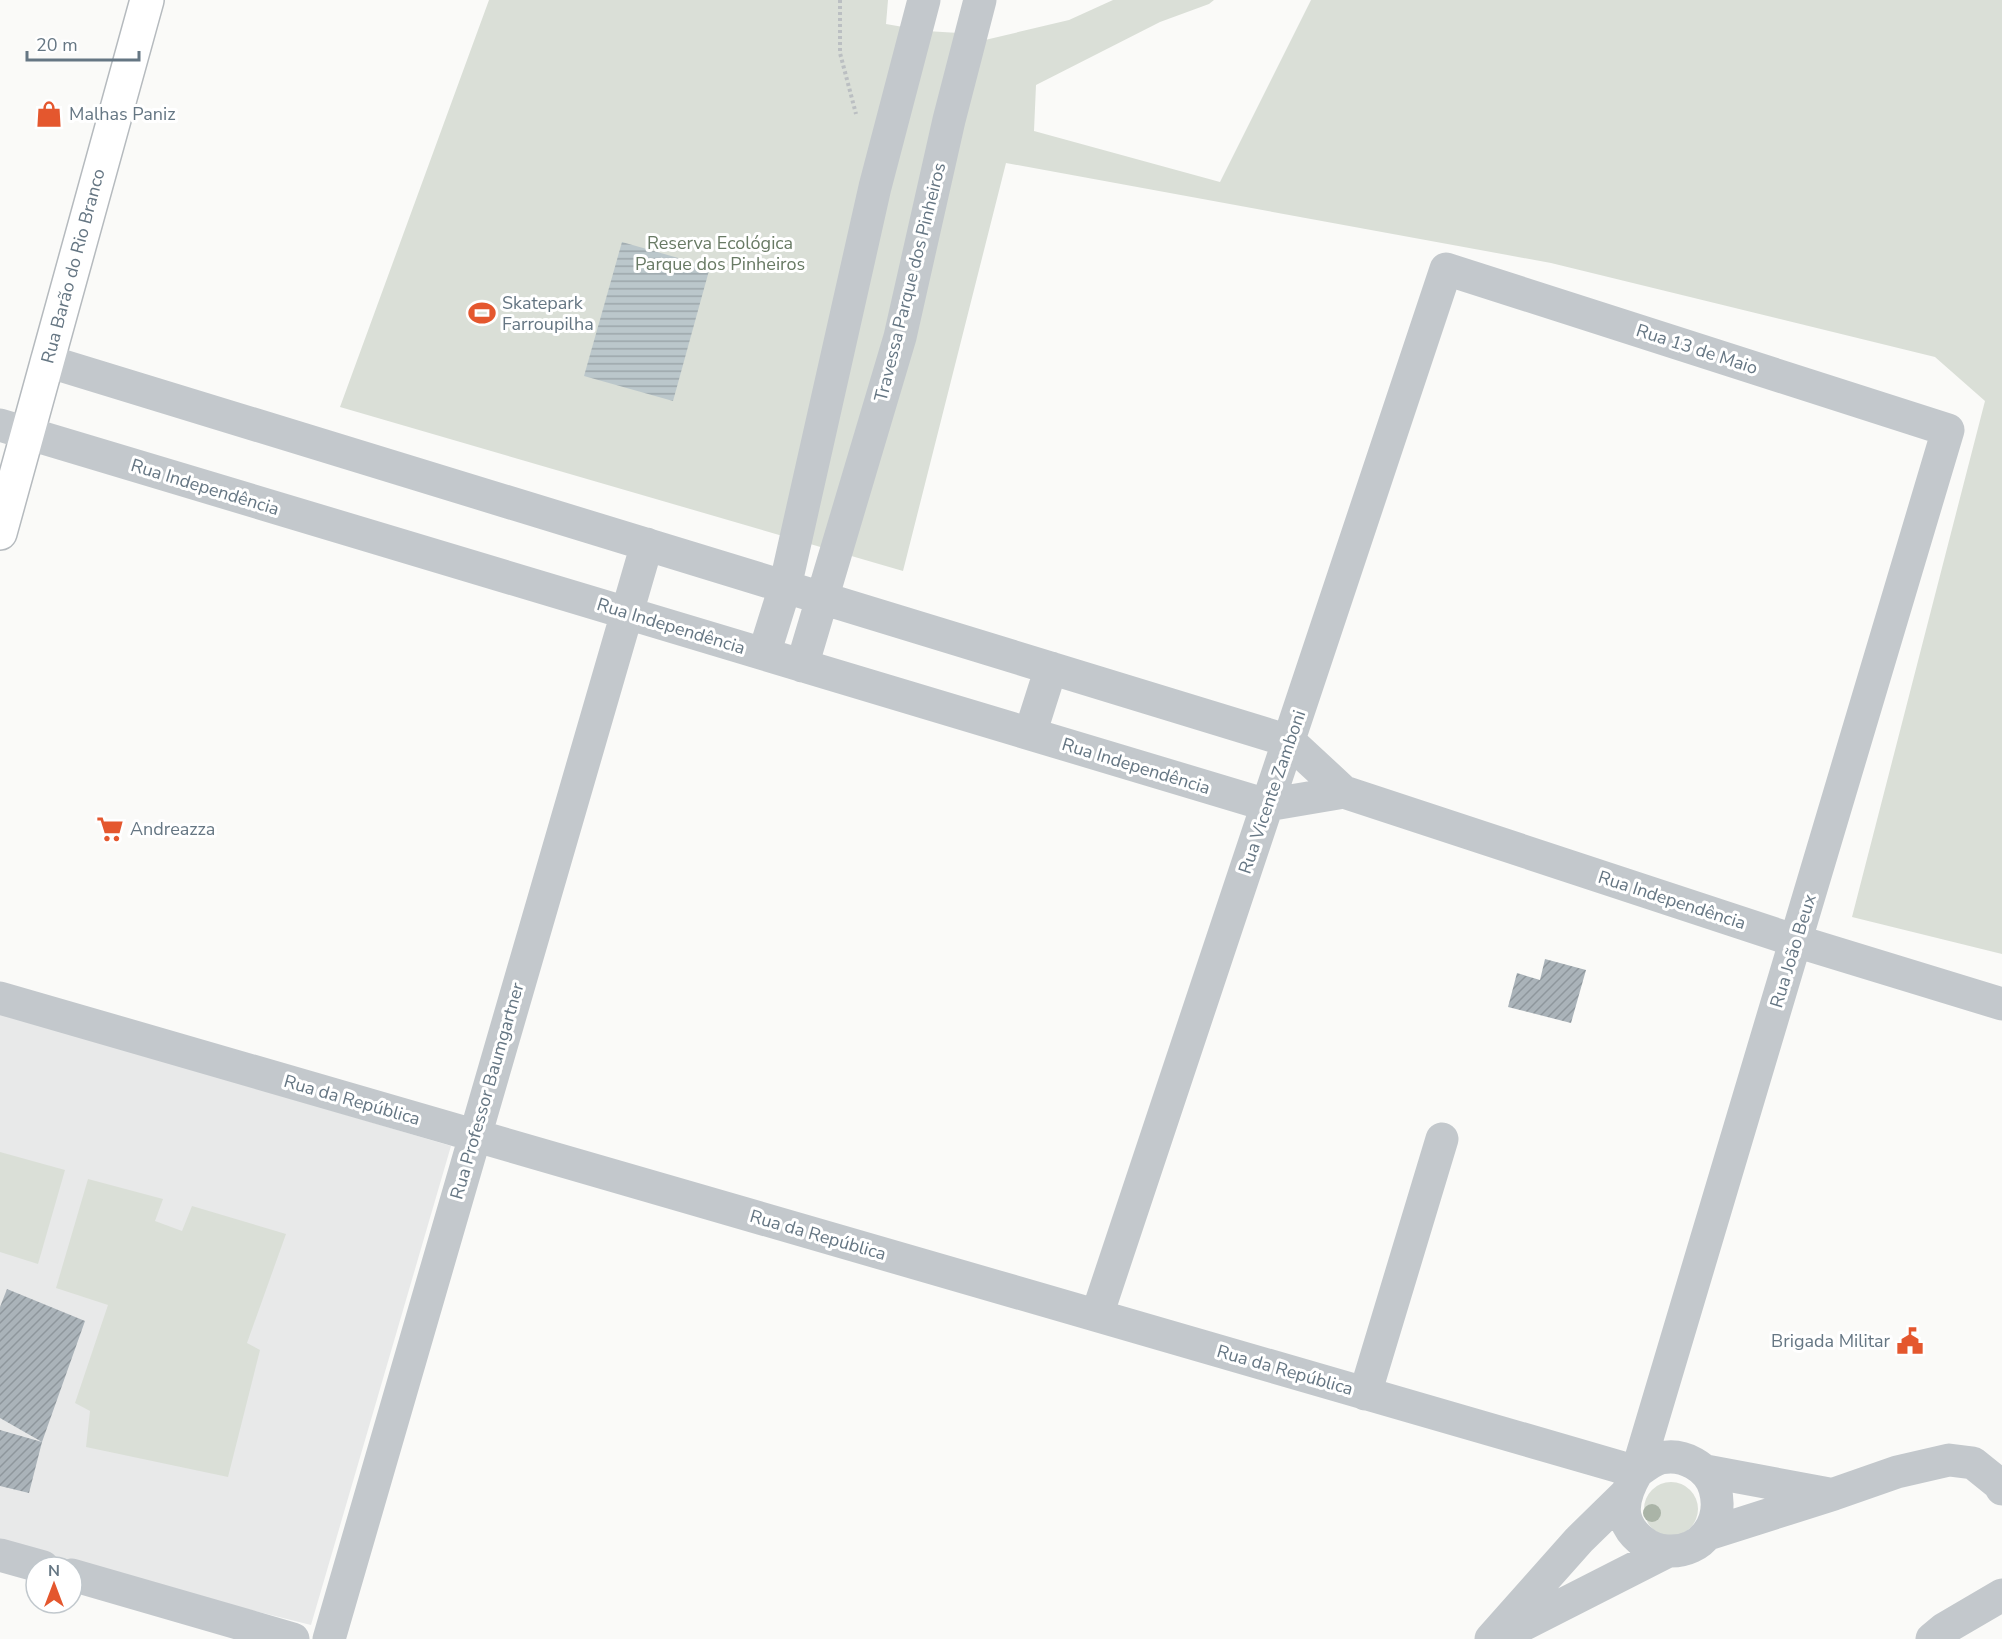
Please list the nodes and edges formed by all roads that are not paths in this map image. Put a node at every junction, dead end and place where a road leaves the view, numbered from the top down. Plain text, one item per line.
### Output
1 (147, 0) edge
2 (924, 0) edge
3 (980, 0) edge
4 (1446, 269) joint
5 (47, 361) junction
6 (14, 429) edge
7 (1948, 430) joint
8 (0, 533) edge
9 (647, 544) junction
10 (785, 587) junction
11 (823, 599) junction
12 (626, 613) junction
13 (764, 654) junction
14 (802, 666) junction
15 (1051, 668) junction
16 (1030, 734) junction
17 (1289, 741) junction
18 (1344, 792) junction
19 (1267, 805) junction
20 (1796, 941) junction
21 (0, 998) edge
22 (2002, 1004) edge
23 (474, 1135) junction
24 (1442, 1139) dead end
25 (1097, 1315) junction
26 (1365, 1394) junction
27 (1706, 1471) junction
28 (1632, 1483) junction
29 (2002, 1489) edge
30 (1834, 1494) junction
31 (1708, 1534) junction
32 (1668, 1551) junction
33 (0, 1554) edge
34 (24, 1561) edge
35 (84, 1578) edge
36 (2002, 1595) edge
37 (293, 1639) edge
38 (329, 1639) edge
39 (1493, 1639) edge
40 (1932, 1639) edge

1 - 5 main road, Rua Barão do Rio Branco
2 - 10 street
3 - 11 street, Travessa Parque dos Pinheiros
4 - 7 street, Rua 13 de Maio
4 - 17 street, Rua Vicente Zamboni
5 - 6 main road, Rua Barão do Rio Branco
5 - 9 street, Rua Independência
6 - 8 main road, Rua Barão do Rio Branco
6 - 12 street, Rua Independência
7 - 20 street, Rua João Beux
9 - 10 street, Rua Independência
9 - 12 street, Rua Professor Baumgartner
10 - 11 street, Rua Independência
10 - 13 street
11 - 14 street, Travessa Parque dos Pinheiros
11 - 15 street, Rua Independência
12 - 13 street, Rua Independência
12 - 23 street, Rua Professor Baumgartner
13 - 14 street, Rua Independência
14 - 16 street, Rua Independência
15 - 16 street
15 - 17 street, Rua Independência
16 - 19 street, Rua Independência
17 - 18 street, Rua Independência
17 - 19 street, Rua Vicente Zamboni
18 - 19 street, Rua Independência
18 - 20 street, Rua Independência
19 - 25 street, Rua Vicente Zamboni
20 - 22 street, Rua Independência
20 - 28 street, Rua João Beux
21 - 23 street, Rua da República
23 - 25 street, Rua da República
23 - 38 street, Rua Professor Baumgartner
24 - 26 street
25 - 26 street, Rua da República
26 - 28 street, Rua da República
27 - 28 street
27 - 30 street
27 - 31 street
28 - 32 street
28 - 39 street
29 - 30 street
30 - 31 street
31 - 32 street
32 - 39 street
33 - 34 street
35 - 37 street
36 - 40 street

